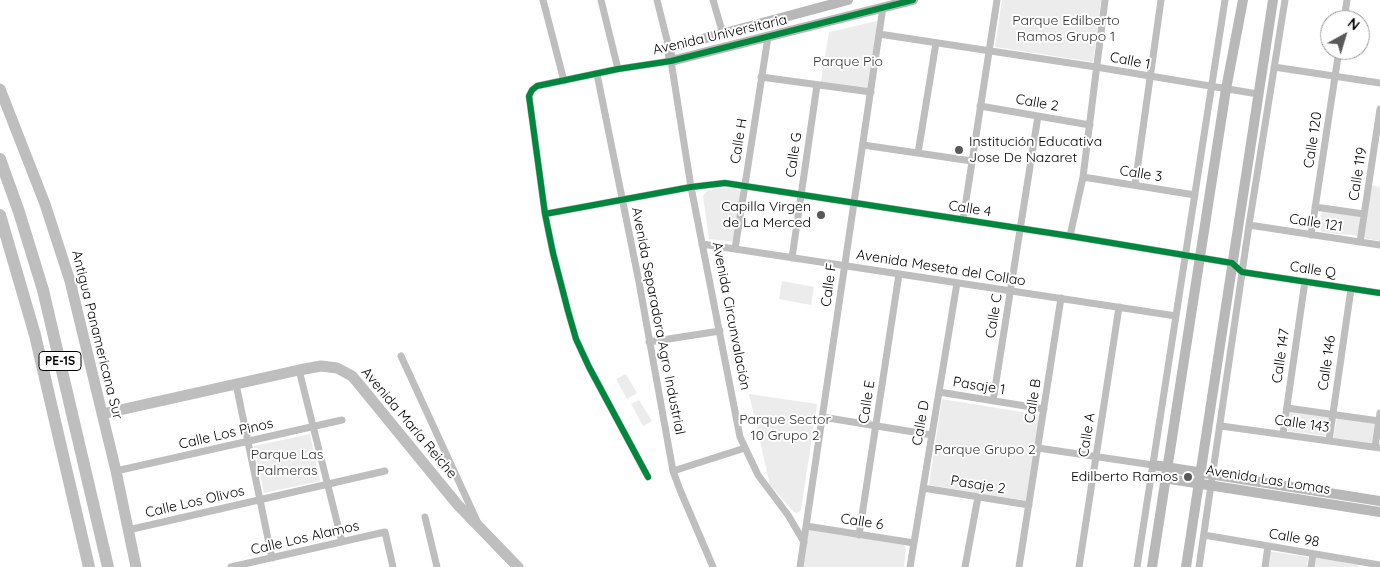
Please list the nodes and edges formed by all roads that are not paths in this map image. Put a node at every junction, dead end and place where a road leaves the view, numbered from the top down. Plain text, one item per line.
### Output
1 (543, 0) edge
2 (601, 0) edge
3 (657, 0) edge
4 (713, 0) edge
5 (848, 0) edge
6 (912, 0) edge
7 (997, 0) edge
8 (1105, 0) edge
9 (1161, 0) edge
10 (1225, 0) edge
11 (1243, 0) edge
12 (1272, 0) edge
13 (1285, 0) edge
14 (832, 2) edge
15 (883, 7) junction
16 (723, 34) junction
17 (879, 34) junction
18 (768, 36) junction
19 (936, 43) junction
20 (669, 48) junction
21 (989, 52) junction
22 (1337, 60) edge
23 (671, 61) junction
24 (1096, 67) junction
25 (1274, 67) junction
26 (618, 69) junction
27 (597, 74) junction
28 (1335, 76) junction
29 (1150, 77) junction
30 (761, 78) junction
31 (564, 81) junction
32 (1380, 83) edge
33 (817, 85) junction
34 (1211, 87) junction
35 (0, 89) edge
36 (1226, 89) junction
37 (871, 92) junction
38 (1258, 94) junction
39 (980, 106) junction
40 (1380, 109) edge
41 (1038, 116) junction
42 (1090, 124) junction
43 (863, 145) junction
44 (918, 153) junction
45 (0, 158) edge
46 (972, 161) junction
47 (1083, 177) junction
48 (745, 185) junction
49 (1135, 186) junction
50 (691, 187) junction
51 (1194, 194) junction
52 (801, 195) junction
53 (622, 200) junction
54 (854, 204) junction
55 (1315, 207) junction
56 (545, 214) junction
57 (1364, 214) junction
58 (0, 215) edge
59 (963, 220) junction
60 (1249, 225) junction
61 (1020, 229) junction
62 (1311, 234) junction
63 (1070, 236) junction
64 (1360, 242) junction
65 (702, 244) junction
66 (1380, 245) edge
67 (735, 249) junction
68 (1185, 256) junction
69 (792, 258) junction
70 (1200, 258) junction
71 (1232, 263) junction
72 (845, 266) junction
73 (1242, 272) junction
74 (899, 274) junction
75 (1304, 281) junction
76 (957, 283) junction
77 (1351, 289) junction
78 (1010, 291) junction
79 (1380, 293) edge
80 (1062, 298) junction
81 (1119, 307) junction
82 (1176, 316) junction
83 (720, 332) junction
84 (649, 342) junction
85 (400, 356) dead end
86 (299, 370) junction
87 (236, 384) junction
88 (939, 392) junction
89 (993, 401) junction
90 (1287, 408) junction
91 (1044, 409) junction
92 (1380, 413) edge
93 (102, 414) junction
94 (1332, 415) junction
95 (822, 417) junction
96 (342, 420) dead end
97 (1379, 421) junction
98 (876, 426) junction
99 (1221, 426) junction
100 (313, 427) junction
101 (1283, 434) junction
102 (932, 435) junction
103 (1329, 441) junction
104 (248, 442) junction
105 (1378, 447) edge
106 (745, 448) junction
107 (1038, 448) junction
108 (1096, 457) junction
109 (1153, 465) junction
110 (1168, 467) junction
111 (385, 471) dead end
112 (673, 471) junction
113 (116, 472) junction
114 (1200, 473) junction
115 (1213, 474) junction
116 (1151, 476) junction
117 (648, 477) dead end
118 (1166, 478) junction
119 (1199, 484) junction
120 (328, 485) junction
121 (1211, 486) junction
122 (923, 488) junction
123 (978, 497) junction
124 (260, 500) junction
125 (1380, 500) edge
126 (1029, 505) junction
127 (1380, 512) edge
128 (425, 517) dead end
129 (806, 526) junction
130 (481, 528) junction
131 (128, 530) junction
132 (859, 535) junction
133 (1204, 535) junction
134 (342, 542) junction
135 (804, 542) junction
136 (914, 543) junction
137 (1268, 546) junction
138 (1313, 554) junction
139 (268, 561) edge
140 (1363, 565) edge
141 (1380, 566) edge
142 (89, 567) edge
143 (108, 567) edge
144 (136, 567) edge
145 (231, 567) edge
146 (393, 567) edge
147 (437, 567) edge
148 (518, 567) edge
149 (712, 567) edge
150 (800, 567) edge
151 (910, 567) edge
152 (965, 567) edge
153 (1019, 567) edge
154 (1079, 567) edge
155 (1137, 567) edge
156 (1152, 567) edge
157 (1186, 567) edge
158 (1199, 567) edge
159 (1265, 567) edge
160 (1311, 567) edge

1 - 31 street
2 - 26 street
3 - 20 street
4 - 16 street
5 - 14 main road, Avenida Universitaria
6 - 15 main road, Avenida Universitaria
7 - 21 street
8 - 24 street
9 - 29 street
10 - 34 street
11 - 36 main road
12 - 38 main road
13 - 25 street
14 - 16 main road, Avenida Universitaria
15 - 17 street, Calle F
15 - 18 main road, Avenida Universitaria
16 - 20 main road, Avenida Universitaria
17 - 19 street, Calle 1
17 - 37 street, Calle F
18 - 23 main road, Avenida Universitaria
18 - 30 street, Calle H
19 - 21 street, Calle 1
19 - 44 street
20 - 23 main road, Avenida Circunvalación
21 - 24 street, Calle 1
21 - 39 street
22 - 28 street, Calle 120
23 - 26 street, Avenida Universitaria
23 - 50 street, Avenida Circunvalación
24 - 29 street, Calle 1
24 - 42 street
25 - 28 street
25 - 60 street
26 - 27 street, Avenida Universitaria
27 - 31 street, Avenida Universitaria
27 - 53 street, Avenida Separadora Agro Industrial
28 - 32 street
28 - 55 street, Calle 120
29 - 34 street, Calle 1
29 - 49 street
30 - 33 street
30 - 48 street, Calle H
31 - 56 street, Avenida Universitaria
33 - 37 street
33 - 52 street, Calle G
34 - 36 street, Calle 1
34 - 51 street
35 - 93 main road, Antigua Panamericana Sur
36 - 38 street, Calle 1
36 - 70 main road
37 - 43 street, Calle F
38 - 71 main road
39 - 41 street, Calle 2
39 - 46 street
40 - 57 street, Calle 119
41 - 42 street, Calle 2
41 - 61 street, Calle C
42 - 47 street
43 - 44 street
43 - 54 street, Calle F
44 - 46 street
45 - 143 highway, PE-1S
46 - 59 street
47 - 49 street, Calle 3
47 - 63 street
48 - 50 street, Calle 4
48 - 52 street, Calle 4
48 - 67 street, Calle H
49 - 51 street, Calle 3
50 - 53 street, Calle 4
50 - 65 street, Avenida Circunvalación
51 - 68 street
52 - 54 street, Calle 4
52 - 69 street, Calle G
53 - 56 street, Calle 4
53 - 84 street, Avenida Separadora Agro Industrial
54 - 59 street, Calle 4
54 - 72 street, Calle F
55 - 57 street
55 - 62 street, Calle 120
56 - 117 street
57 - 64 street, Calle 119
58 - 142 highway, PE-1S
59 - 61 street, Calle 4
60 - 62 street, Calle 121
60 - 73 street
61 - 63 street, Calle 4
61 - 78 street, Calle C
62 - 64 street, Calle 121
63 - 68 street, Calle 4
64 - 66 street, Calle 121
65 - 67 street, Avenida Meseta del Collao
65 - 83 street, Avenida Circunvalación
67 - 69 street, Avenida Meseta del Collao
68 - 70 street, Calle 4
68 - 82 street
69 - 72 street, Avenida Meseta del Collao
70 - 71 street, Calle 4
70 - 110 main road
71 - 73 street
71 - 114 main road
72 - 74 street, Avenida Meseta del Collao
72 - 95 street, Calle F
73 - 75 street, Calle Q
73 - 99 street
74 - 76 street, Avenida Meseta del Collao
74 - 98 street, Calle E
75 - 77 street, Calle Q
75 - 90 street, Calle 147
76 - 78 street, Avenida Meseta del Collao
76 - 88 street, Calle D
77 - 79 street, Calle Q
77 - 94 street, Calle 146
78 - 80 street, Avenida Meseta del Collao
78 - 89 street, Calle C
80 - 81 street, Avenida Meseta del Collao
80 - 91 street, Calle B
81 - 82 street, Avenida Meseta del Collao
81 - 108 street, Calle A
82 - 109 street
83 - 84 street
83 - 106 street, Avenida Circunvalación
84 - 112 street, Avenida Separadora Agro Industrial
85 - 130 street
86 - 87 main road, Avenida María Reiche
86 - 100 street
86 - 130 main road, Avenida María Reiche
87 - 93 main road, Avenida María Reiche
87 - 104 street
88 - 89 street, Pasaje 1
88 - 102 street, Calle D
89 - 91 street, Pasaje 1
90 - 94 street
90 - 101 street, Calle 147
91 - 107 street, Calle B
92 - 97 street
93 - 113 main road, Antigua Panamericana Sur
94 - 97 street
94 - 103 street, Calle 146
95 - 98 street
95 - 129 street, Calle F
96 - 100 street, Calle Los Pinos
97 - 105 street
98 - 102 street
98 - 132 street, Calle E
99 - 101 street, Calle 143
99 - 115 street
100 - 104 street, Calle Los Pinos
100 - 120 street
101 - 103 street, Calle 143
102 - 122 street, Calle D
103 - 105 street, Calle 143
104 - 113 street, Calle Los Pinos
104 - 124 street
106 - 112 street
106 - 135 street, Avenida Circunvalación
107 - 108 street
107 - 126 street, Calle B
108 - 109 street
108 - 154 street, Calle A
109 - 110 main road, Avenida Las Lomas
109 - 116 street
110 - 114 main road, Avenida Las Lomas
110 - 118 main road
111 - 120 street, Calle Los Olivos
112 - 149 street, Avenida Separadora Agro Industrial
113 - 131 main road, Antigua Panamericana Sur
114 - 115 main road, Avenida Las Lomas
114 - 119 main road
115 - 121 street
115 - 125 main road, Avenida Las Lomas
116 - 118 main road, Avenida Las Lomas
116 - 155 street
118 - 119 main road, Avenida Las Lomas
118 - 156 main road
119 - 121 main road, Avenida Las Lomas
119 - 157 main road
120 - 124 street, Calle Los Olivos
120 - 134 street
121 - 127 main road, Avenida Las Lomas
121 - 133 street
122 - 123 street, Pasaje 2
122 - 136 street, Calle D
123 - 126 street, Pasaje 2
123 - 152 street
124 - 131 street, Calle Los Olivos
124 - 139 street
126 - 153 street, Calle B
128 - 147 street
129 - 132 street, Calle 6
129 - 135 street, Calle F
130 - 148 main road, Avenida María Reiche
131 - 144 main road, Antigua Panamericana Sur
132 - 136 street, Calle 6
133 - 137 street, Calle 98
133 - 158 street
134 - 139 street, Calle Los Alamos
134 - 146 street, Calle Los Alamos
135 - 150 street, Calle F
136 - 151 street, Calle D
137 - 138 street, Calle 98
137 - 159 street
138 - 140 street, Calle 98
138 - 160 street
139 - 145 street, Calle Los Alamos
140 - 141 street, Calle 98

